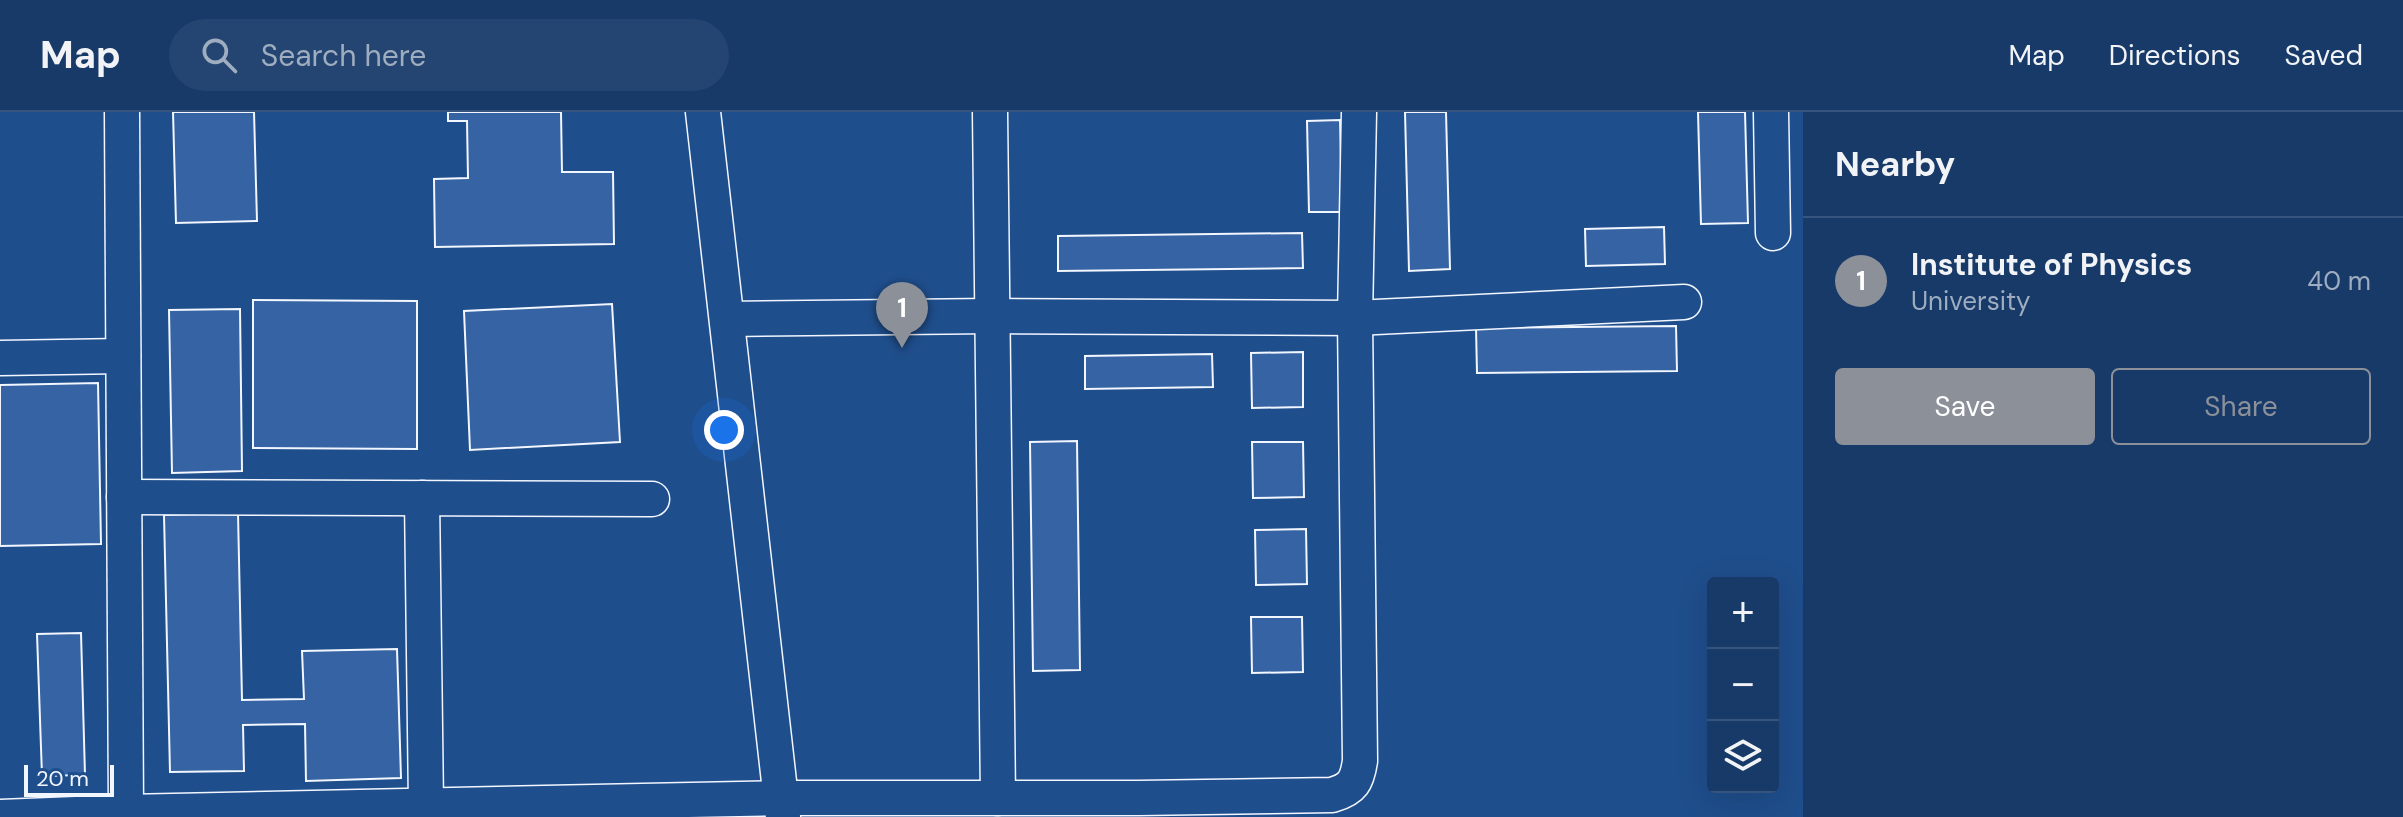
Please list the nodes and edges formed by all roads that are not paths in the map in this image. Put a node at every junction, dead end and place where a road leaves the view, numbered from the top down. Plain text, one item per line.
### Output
1 (122, 112) edge
2 (703, 112) edge
3 (990, 112) edge
4 (1359, 112) edge
5 (1771, 112) edge
6 (1773, 233) dead end
7 (1684, 302) dead end
8 (992, 316) junction
9 (1355, 318) junction
10 (728, 319) junction
11 (123, 356) junction
12 (0, 358) edge
13 (124, 497) junction
14 (422, 498) junction
15 (652, 499) dead end
16 (998, 798) junction
17 (426, 805) junction
18 (782, 807) edge
19 (126, 812) junction
20 (0, 817) edge

1 - 11 lane
2 - 10 lane
3 - 8 lane
4 - 9 lane
5 - 6 lane
7 - 9 lane
8 - 9 lane
8 - 10 lane
8 - 16 lane
9 - 16 lane
10 - 18 lane
11 - 12 lane
11 - 13 lane
13 - 14 lane
13 - 19 lane
14 - 15 lane
14 - 17 lane
16 - 18 lane
17 - 18 lane
17 - 19 lane
19 - 20 lane

